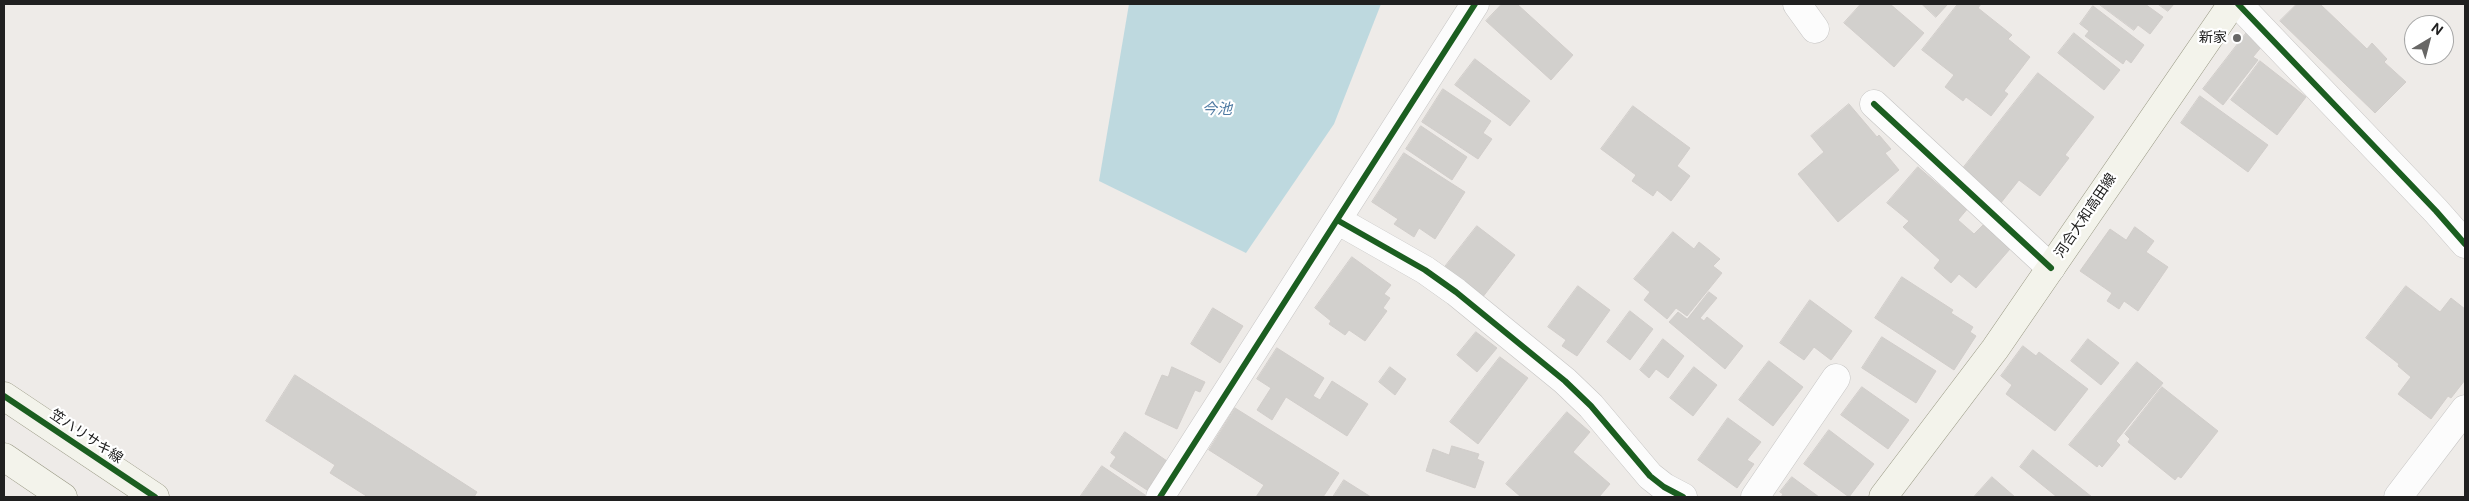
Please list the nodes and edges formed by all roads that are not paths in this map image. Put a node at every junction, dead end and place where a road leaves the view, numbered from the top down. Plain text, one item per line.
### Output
1 (1475, 4) edge
2 (1797, 4) edge
3 (2232, 4) edge
4 (2238, 4) edge
5 (1815, 29) dead end
6 (1874, 104) dead end
7 (1336, 220) junction
8 (2465, 244) edge
9 (2050, 268) junction
10 (1836, 378) dead end
11 (4, 396) edge
12 (2465, 409) edge
13 (4, 457) edge
14 (63, 497) edge
15 (155, 497) edge
16 (1160, 497) edge
17 (1684, 497) edge
18 (1755, 497) edge
19 (1883, 497) edge
20 (2398, 497) edge

1 - 7 street
2 - 5 street
3 - 9 main road, 河合大和高田線
4 - 8 street
6 - 9 street
7 - 16 street
7 - 17 street
9 - 19 main road, 河合大和高田線
10 - 18 street
11 - 15 main road, 笠ハリサキ線
12 - 20 street
13 - 14 main road

